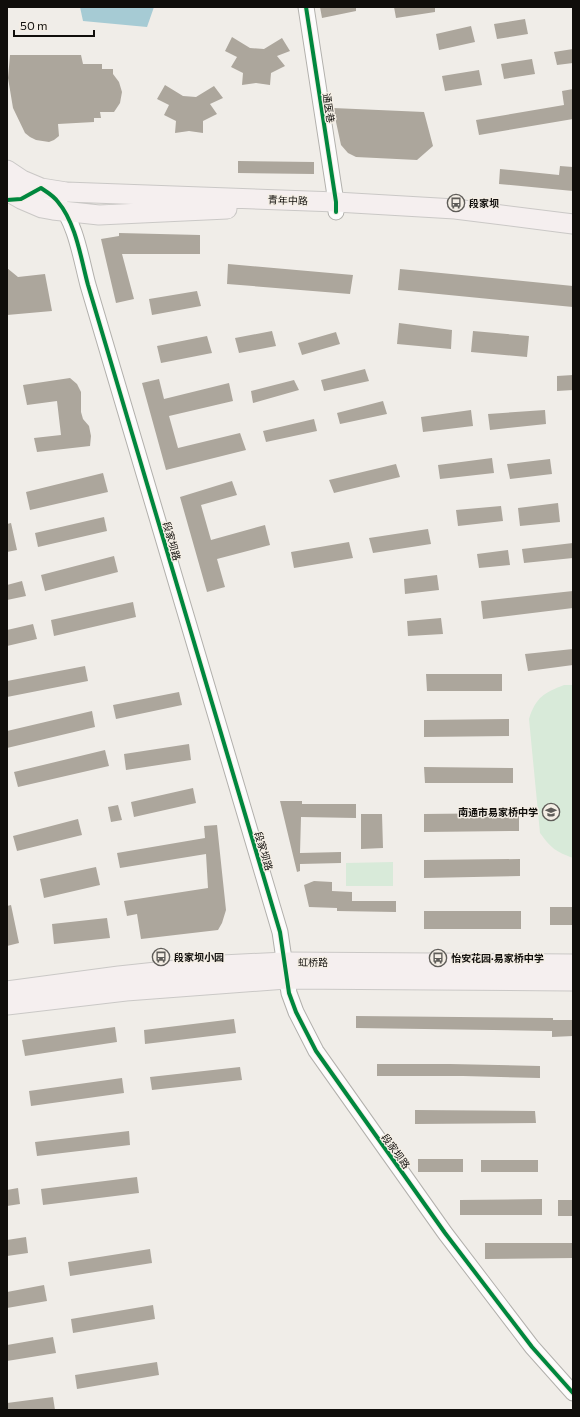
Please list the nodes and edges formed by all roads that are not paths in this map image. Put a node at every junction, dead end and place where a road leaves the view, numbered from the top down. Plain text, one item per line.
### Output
1 (306, 7) edge
2 (7, 159) edge
3 (12, 188) edge
4 (41, 188) junction
5 (336, 207) junction
6 (47, 209) junction
7 (573, 224) edge
8 (573, 234) edge
9 (77, 243) junction
10 (573, 964) edge
11 (286, 971) junction
12 (573, 981) edge
13 (7, 991) edge
14 (7, 1005) edge
15 (573, 1393) edge

1 - 5 street, 通医巷
2 - 3 main road
3 - 4 main road, 青年中路
3 - 6 main road, 青年中路
4 - 5 main road, 青年中路
4 - 6 street, 段家坝路
4 - 9 street, 段家坝路
5 - 6 main road, 青年中路
5 - 7 main road, 青年中路
5 - 8 main road, 青年中路
6 - 9 street, 段家坝路
9 - 11 street, 段家坝路
10 - 11 main road, 虹桥路
11 - 12 main road, 虹桥路
11 - 13 main road, 虹桥路
11 - 14 main road, 虹桥路
11 - 15 street, 段家坝路

